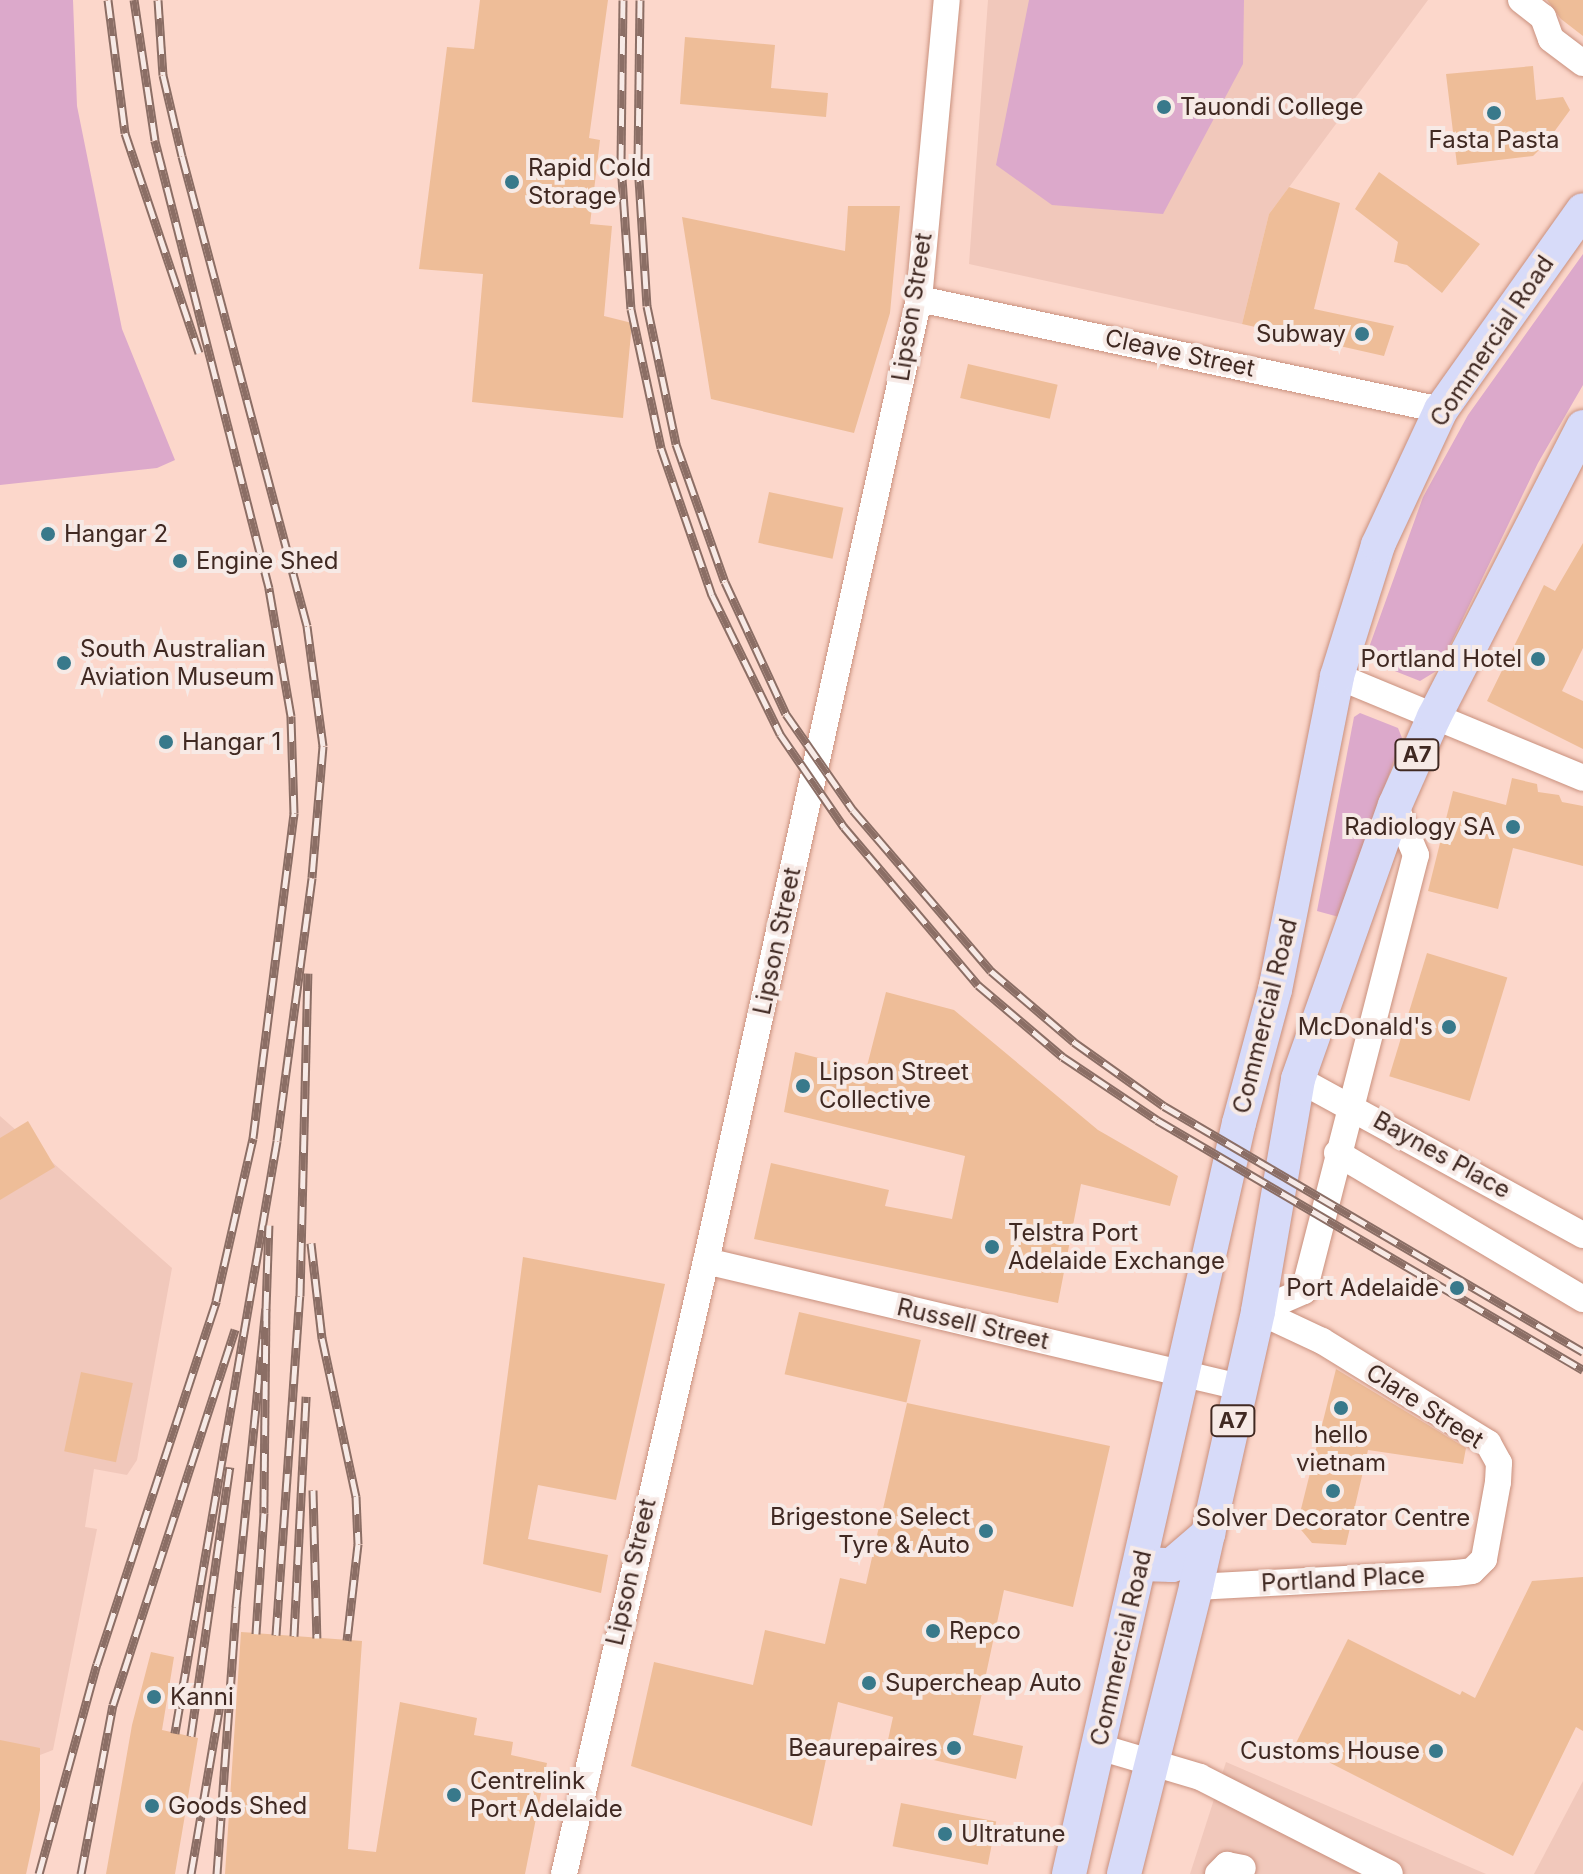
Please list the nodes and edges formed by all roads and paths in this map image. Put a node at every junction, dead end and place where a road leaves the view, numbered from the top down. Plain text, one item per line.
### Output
1 (947, 0) edge
2 (1521, 0) edge
3 (1578, 57) edge
4 (1583, 210) edge
5 (919, 299) junction
6 (1441, 410) junction
7 (1583, 427) edge
8 (1337, 676) junction
9 (1434, 717) junction
10 (1583, 778) edge
11 (1395, 805) junction
12 (1275, 990) junction
13 (1298, 1079) junction
14 (1349, 1104) junction
15 (1239, 1123) junction
16 (1337, 1153) junction
17 (1583, 1235) edge
18 (706, 1261) junction
19 (1583, 1299) edge
20 (1258, 1311) junction
21 (1183, 1372) junction
22 (1240, 1387) junction
23 (1208, 1534) junction
24 (1484, 1559) joint
25 (1140, 1564) junction
26 (1196, 1587) junction
27 (1099, 1747) junction
28 (1151, 1760) junction
29 (564, 1874) edge
30 (1069, 1874) edge
31 (1124, 1874) edge
32 (1390, 1874) edge

1 - 5 street, Lipson Street
2 - 3 street
4 - 6 main road, Commercial Road / A7
5 - 6 street, Cleave Street
5 - 18 street, Lipson Street
6 - 8 main road, Commercial Road / A7
7 - 9 main road, Commercial Road / A7
8 - 9 street
8 - 12 main road, Commercial Road / A7
9 - 10 street
9 - 11 main road, Commercial Road / A7
11 - 13 main road, Commercial Road / A7
11 - 14 street
12 - 13 main road
12 - 15 main road, Commercial Road / A7
13 - 14 street, Baynes Place
13 - 15 main road
13 - 20 main road, Commercial Road / A7
14 - 16 street
14 - 17 street, Baynes Place
15 - 21 main road, Commercial Road / A7
16 - 19 street
16 - 20 street
18 - 21 street, Russell Street
18 - 29 street, Lipson Street
20 - 22 main road, Commercial Road / A7
20 - 24 street, Clare Street
21 - 22 street, Russell Street
21 - 25 main road, Commercial Road / A7
22 - 23 main road, Commercial Road / A7
23 - 25 main road
23 - 26 main road, Commercial Road / A7
24 - 26 street, Portland Place
25 - 27 main road, Commercial Road / A7
26 - 28 main road, Commercial Road / A7
27 - 28 street
27 - 30 main road, Commercial Road / A7
28 - 31 main road, Commercial Road / A7
28 - 32 street

